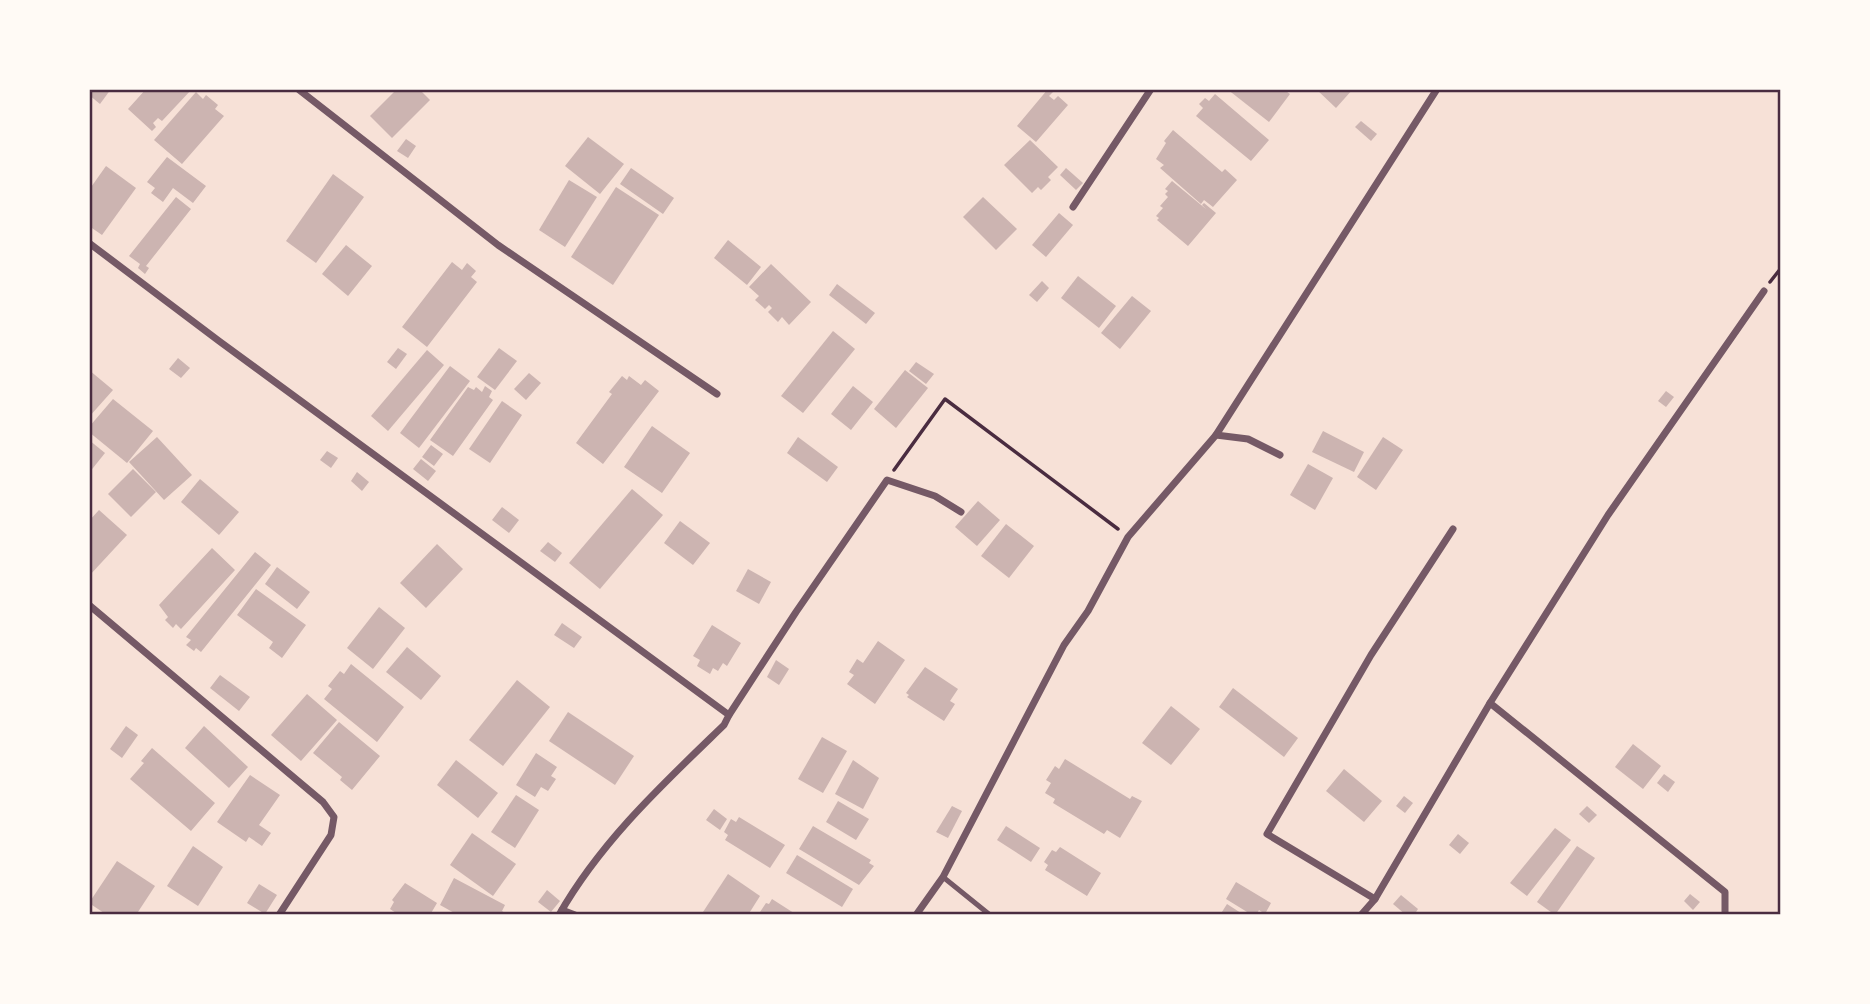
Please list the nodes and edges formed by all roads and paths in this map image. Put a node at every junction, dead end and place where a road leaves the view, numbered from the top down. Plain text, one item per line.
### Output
1 (298, 89) edge
2 (1151, 89) edge
3 (1437, 89) edge
4 (1073, 207) dead end
5 (89, 243) edge
6 (1764, 291) dead end
7 (717, 394) dead end
8 (1216, 435) junction
9 (1280, 455) dead end
10 (887, 480) junction
11 (961, 512) dead end
12 (1453, 529) dead end
13 (1128, 537) junction
14 (89, 605) edge
15 (1490, 704) junction
16 (729, 715) junction
17 (943, 877) junction
18 (1375, 899) junction
19 (561, 912) edge
20 (279, 915) edge
21 (575, 915) edge
22 (916, 915) edge
23 (990, 915) edge
24 (1362, 915) edge
25 (1725, 915) edge

1 - 7 street
2 - 4 street
3 - 8 street
5 - 16 street
6 - 15 street
8 - 9 street
8 - 13 street
10 - 11 street
10 - 13 path
10 - 16 street
12 - 18 street
13 - 17 street
14 - 20 street
15 - 18 street
15 - 25 street
16 - 19 street
17 - 22 street
17 - 23 lane
18 - 24 street
19 - 21 street

